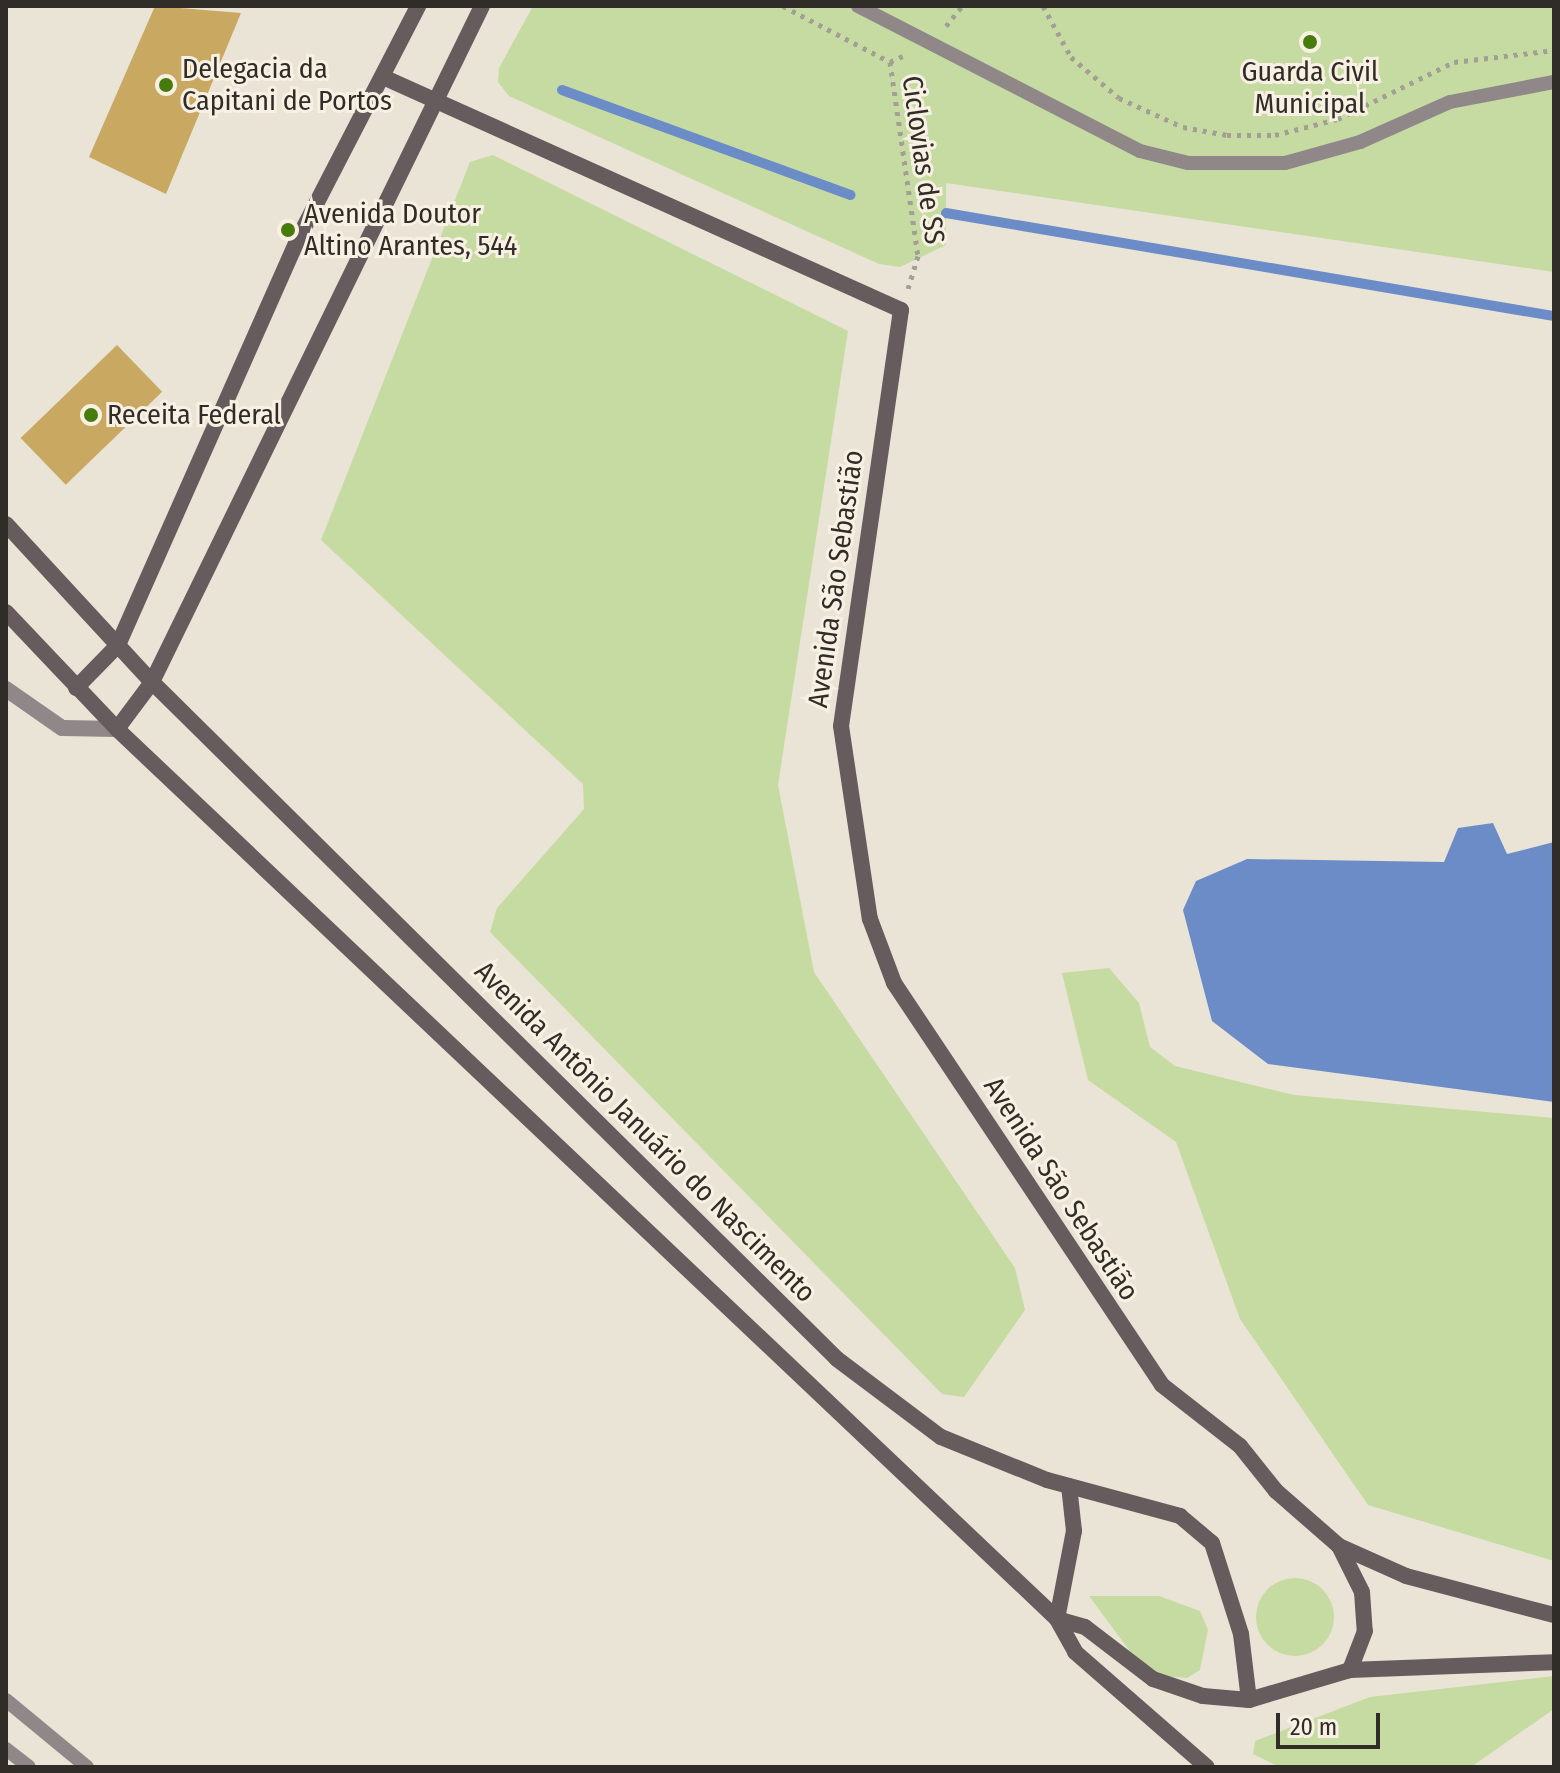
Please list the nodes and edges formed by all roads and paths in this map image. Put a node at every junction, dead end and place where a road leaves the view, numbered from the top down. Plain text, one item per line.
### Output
1 (418, 6) edge
2 (482, 6) edge
3 (858, 6) edge
4 (1043, 6) edge
5 (1554, 50) edge
6 (890, 62) dead end
7 (383, 77) junction
8 (1554, 82) edge
9 (434, 99) junction
10 (901, 310) junction
11 (6, 524) edge
12 (6, 612) edge
13 (118, 645) junction
14 (152, 682) junction
15 (76, 688) junction
16 (6, 689) edge
17 (117, 729) junction
18 (1069, 1486) junction
19 (1339, 1546) junction
20 (1554, 1615) edge
21 (1057, 1619) junction
22 (1554, 1662) edge
23 (1350, 1670) junction
24 (6, 1700) edge
25 (1249, 1700) junction
26 (6, 1749) edge
27 (29, 1767) edge
28 (87, 1767) edge
29 (1207, 1767) edge

1 - 7 street
2 - 9 street
3 - 8 lane
4 - 5 path
6 - 10 path, Ciclovias de SS
7 - 9 street
7 - 13 street
9 - 10 street
9 - 14 street
10 - 19 street, Avenida São Sebastião
11 - 13 street, Avenida Antônio Januário do Nascimento
12 - 15 street
13 - 14 street, Avenida Antônio Januário do Nascimento
13 - 15 street
14 - 17 street
14 - 18 street, Avenida Antônio Januário do Nascimento
15 - 17 street
16 - 17 street
17 - 21 street
18 - 21 street
18 - 25 street, Avenida Antônio Januário do Nascimento
19 - 20 street
19 - 23 street
21 - 25 street
21 - 29 street
22 - 23 street
23 - 25 street
24 - 28 lane
26 - 27 lane

